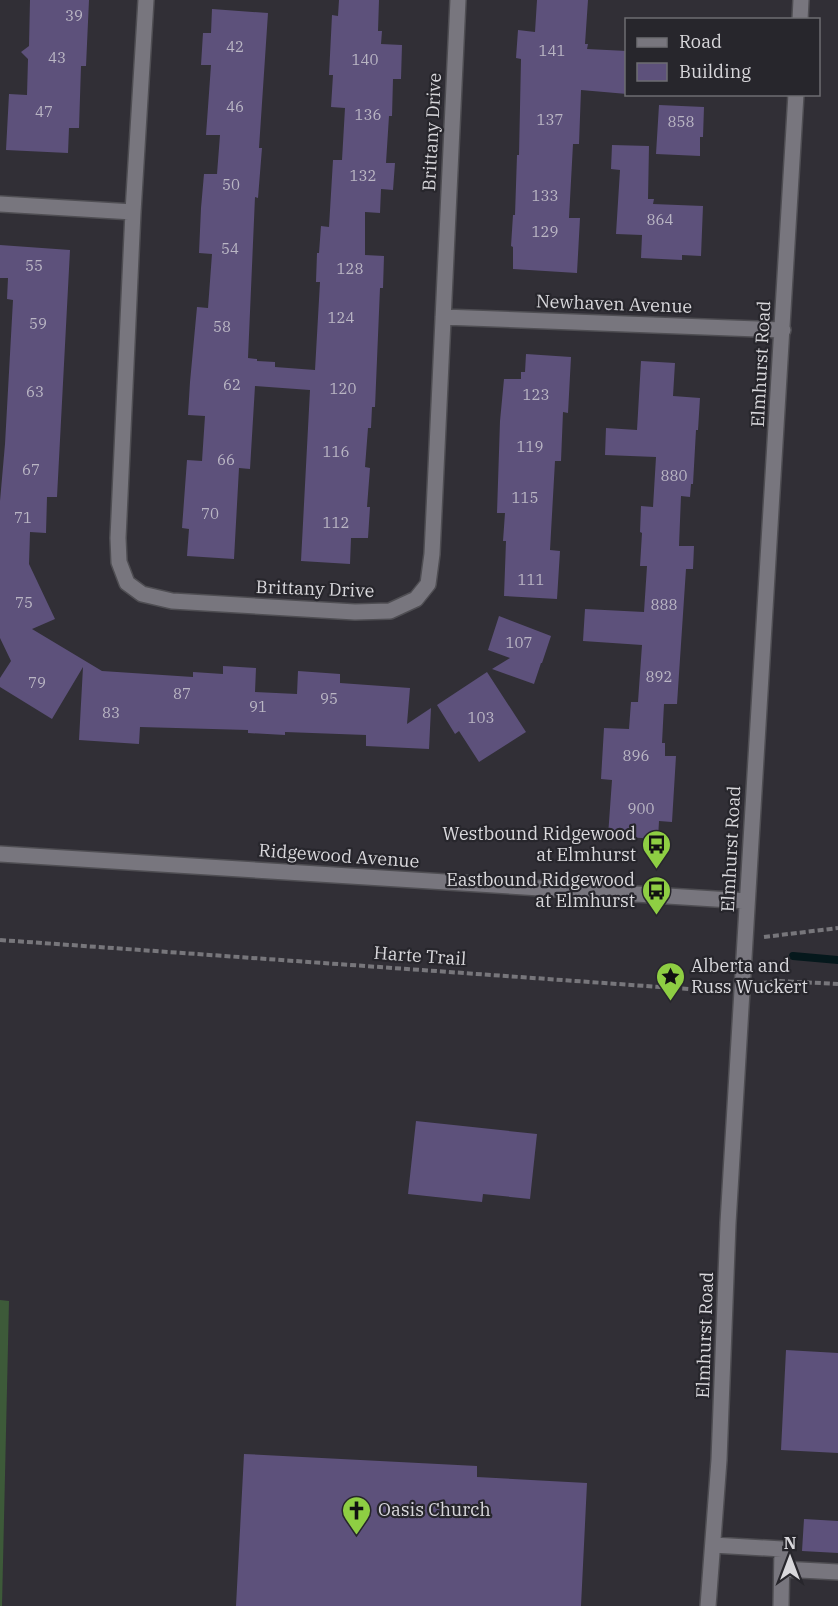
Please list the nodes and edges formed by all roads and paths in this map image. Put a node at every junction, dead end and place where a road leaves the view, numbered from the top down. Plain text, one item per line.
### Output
1 (146, 0) edge
2 (458, 0) edge
3 (801, 0) edge
4 (800, 18) edge
5 (796, 96) edge
6 (0, 204) edge
7 (132, 212) junction
8 (443, 317) junction
9 (783, 330) junction
10 (0, 854) edge
11 (747, 901) junction
12 (838, 928) edge
13 (0, 940) edge
14 (745, 940) junction
15 (838, 984) edge
16 (742, 985) junction
17 (713, 1545) junction
18 (782, 1569) junction
19 (838, 1572) edge
20 (708, 1606) edge
21 (780, 1606) edge

1 - 7 street, Brittany Drive
2 - 8 street, Brittany Drive
3 - 4 street
5 - 9 street, Elmhurst Road
6 - 7 street
7 - 8 street, Brittany Drive
8 - 9 street, Newhaven Avenue
9 - 11 street, Elmhurst Road
10 - 11 street, Ridgewood Avenue
11 - 14 street, Elmhurst Road
12 - 14 path
13 - 16 path, Harte Trail
14 - 16 street, Elmhurst Road
15 - 16 path, Harte Trail
16 - 17 street, Elmhurst Road
17 - 18 street
17 - 20 street, Elmhurst Road
18 - 19 street
18 - 21 street

